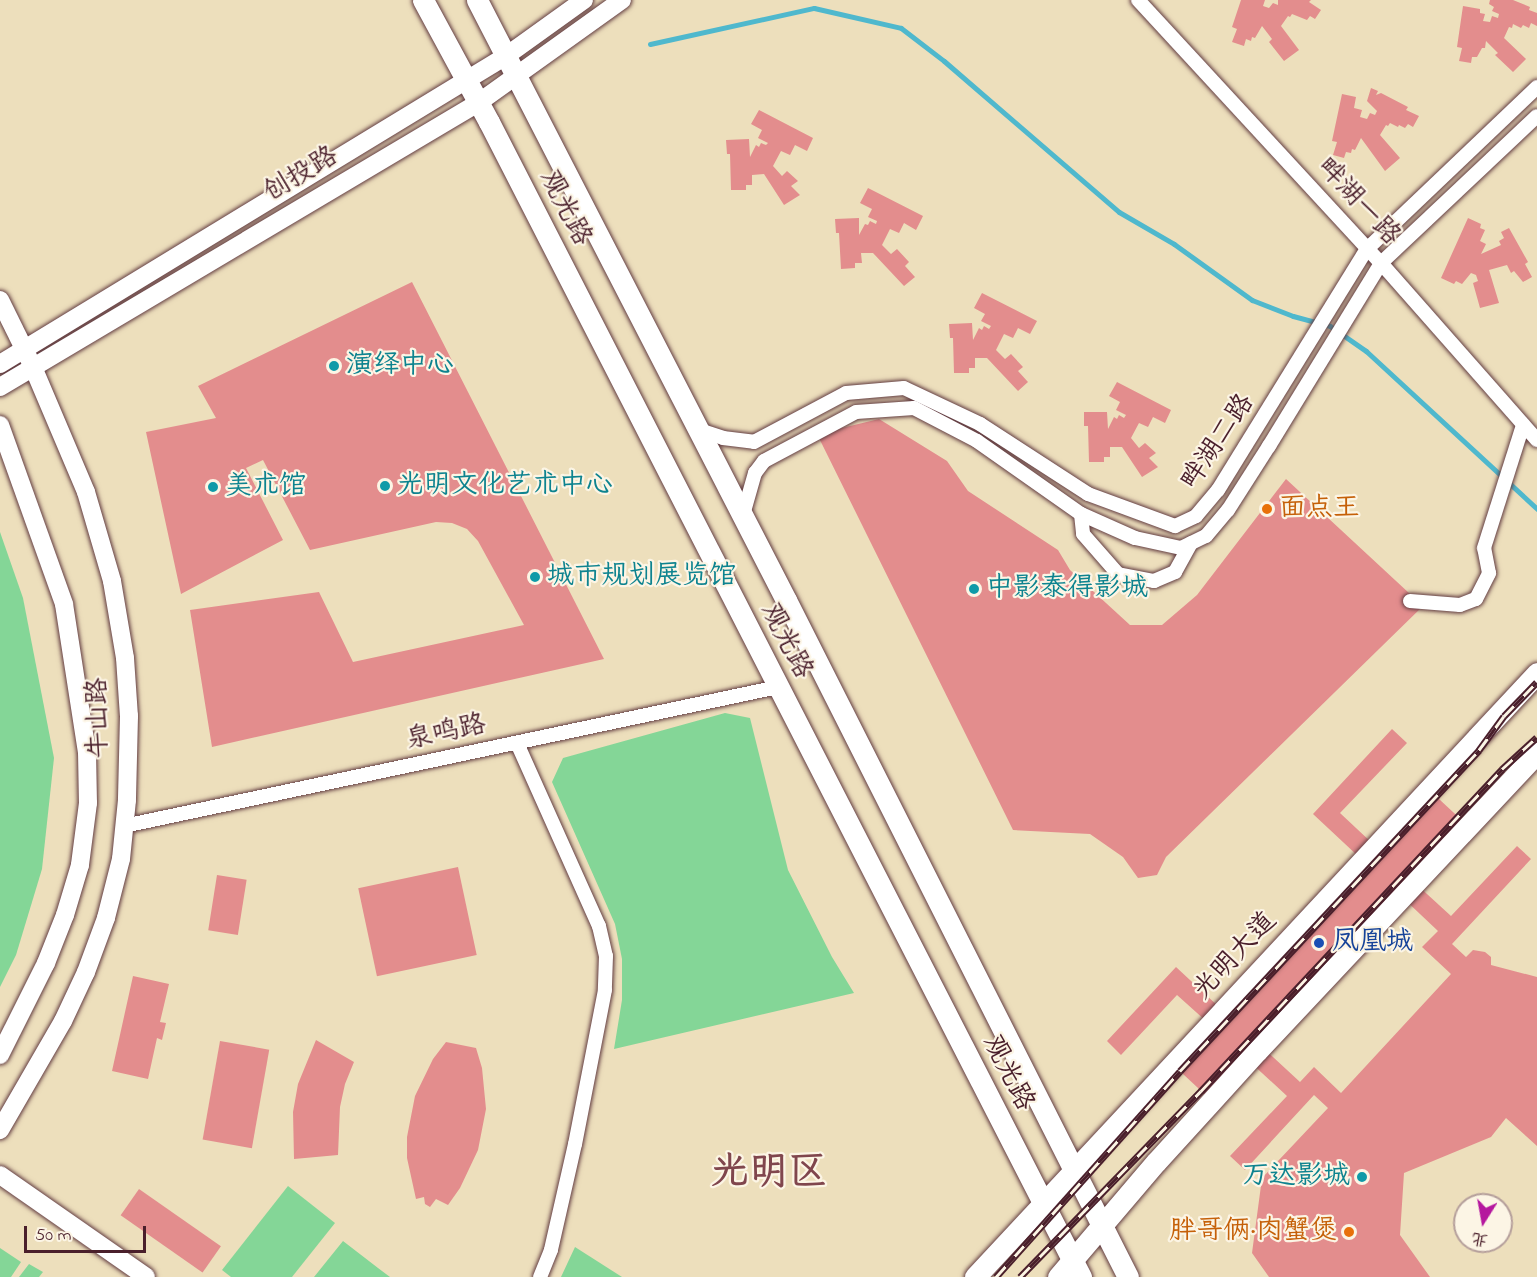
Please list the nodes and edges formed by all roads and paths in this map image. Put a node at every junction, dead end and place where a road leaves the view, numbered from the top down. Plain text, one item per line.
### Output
1 (423, 0) edge
2 (477, 0) edge
3 (584, 0) edge
4 (622, 0) edge
5 (1138, 0) edge
6 (506, 56) junction
7 (517, 77) junction
8 (466, 81) junction
9 (1537, 87) edge
10 (478, 103) junction
11 (1537, 116) edge
12 (1367, 249) junction
13 (1381, 263) junction
14 (0, 300) edge
15 (24, 349) junction
16 (0, 364) edge
17 (33, 367) junction
18 (0, 387) edge
19 (0, 425) edge
20 (1523, 425) junction
21 (699, 430) junction
22 (1537, 440) edge
23 (1080, 514) junction
24 (743, 515) junction
25 (1191, 543) junction
26 (1410, 601) dead end
27 (1537, 673) edge
28 (777, 687) junction
29 (517, 742) junction
30 (1537, 753) edge
31 (124, 826) junction
32 (0, 1055) edge
33 (0, 1130) edge
34 (1074, 1170) junction
35 (0, 1175) edge
36 (1043, 1203) junction
37 (1102, 1225) junction
38 (1076, 1269) edge
39 (146, 1277) edge
40 (540, 1277) edge
41 (975, 1277) edge
42 (1058, 1277) edge
43 (1128, 1277) edge

1 - 8 main road, 观光路
2 - 6 main road, 观光路
3 - 6 street, 创投路
4 - 7 street, 创投路
5 - 12 street, 畔湖一路
6 - 7 main road, 观光路
6 - 8 street, 创投路
7 - 10 street, 创投路
7 - 21 main road, 观光路
8 - 10 main road, 观光路
8 - 15 street, 创投路
9 - 12 street, 畔湖二路
10 - 17 street, 创投路
10 - 28 main road, 观光路
11 - 13 street, 畔湖二路
12 - 13 street, 畔湖一路
12 - 21 street, 畔湖二路
13 - 20 street, 畔湖一路
13 - 25 street, 畔湖二路
14 - 15 street, 牛山路
15 - 16 street, 创投路
15 - 17 street, 牛山路
17 - 18 street, 创投路
17 - 31 street, 牛山路
19 - 32 street, 牛山路
20 - 22 street, 畔湖一路
20 - 26 street
21 - 24 main road, 观光路
23 - 24 street
23 - 25 street
23 - 25 street
24 - 34 main road, 观光路
27 - 34 main road, 光明大道
28 - 29 street, 泉鸣路
28 - 36 main road, 观光路
29 - 31 street, 泉鸣路
29 - 40 street
30 - 37 main road
31 - 33 street, 牛山路
34 - 36 main road, 光明大道
34 - 37 main road, 观光路
35 - 39 street
36 - 38 main road, 观光路
36 - 41 main road, 光明大道
37 - 38 main road
37 - 43 main road
38 - 42 main road

